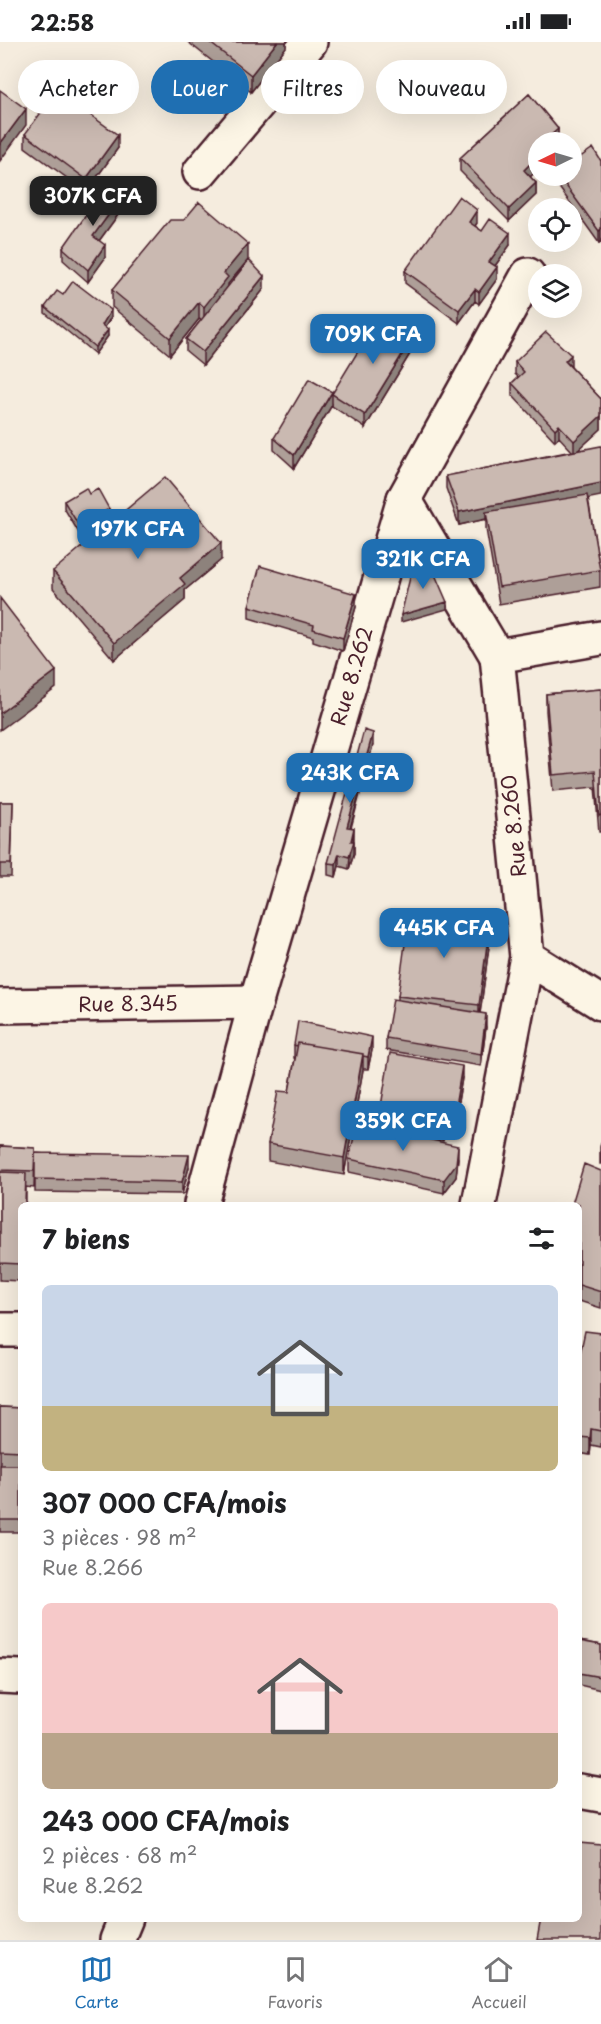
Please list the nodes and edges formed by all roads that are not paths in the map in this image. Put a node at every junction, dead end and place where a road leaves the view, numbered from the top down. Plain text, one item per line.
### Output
1 (310, 42) edge
2 (200, 172) dead end
3 (528, 275) dead end
4 (404, 499) junction
5 (601, 638) edge
6 (497, 656) junction
7 (527, 957) junction
8 (256, 1002) junction
9 (601, 1003) edge
10 (0, 1006) edge
11 (202, 1202) edge
12 (479, 1202) edge
13 (0, 1330) edge
14 (18, 1330) edge
15 (0, 1676) edge
16 (18, 1677) edge
17 (582, 1792) edge
18 (601, 1795) edge
19 (124, 1922) edge
20 (117, 1940) edge

1 - 2 street
3 - 4 street, Rue 8.262
4 - 6 street
4 - 8 street, Rue 8.262
5 - 6 street
6 - 7 street, Rue 8.260
7 - 9 street
7 - 12 street, Rue 8.260
8 - 10 street, Rue 8.345
8 - 11 street, Rue 8.262
13 - 14 street
15 - 16 street
17 - 18 street
19 - 20 street

